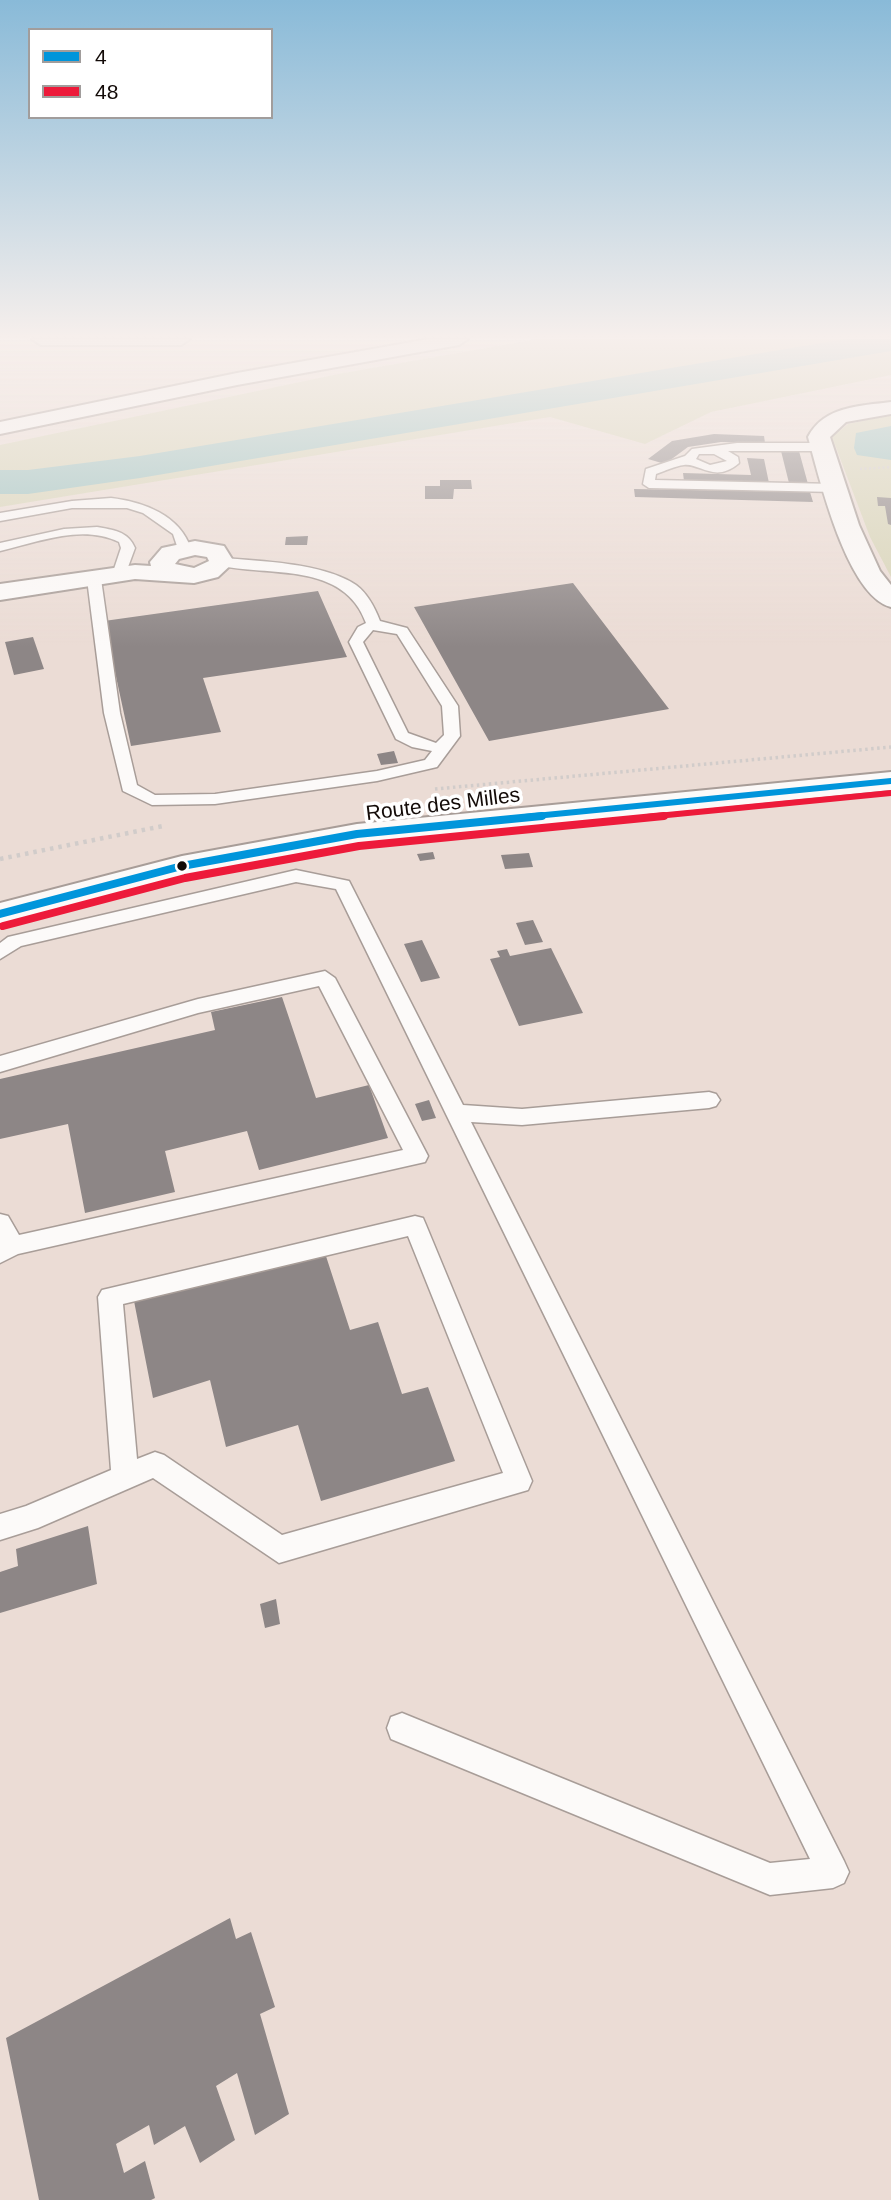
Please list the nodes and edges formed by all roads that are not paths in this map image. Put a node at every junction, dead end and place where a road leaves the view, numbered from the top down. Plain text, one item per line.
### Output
1 (819, 442) edge
2 (821, 447) junction
3 (715, 450) junction
4 (689, 459) junction
5 (835, 488) junction
6 (0, 517) edge
7 (0, 547) edge
8 (175, 553) junction
9 (222, 562) junction
10 (127, 574) junction
11 (188, 576) junction
12 (94, 579) junction
13 (0, 592) edge
14 (891, 599) edge
15 (374, 624) junction
16 (440, 748) junction
17 (891, 762) edge
18 (891, 781) edge
19 (0, 887) edge
20 (0, 914) edge
21 (0, 953) edge
22 (0, 1064) edge
23 (709, 1100) dead end
24 (456, 1113) junction
25 (0, 1223) edge
26 (6, 1250) edge
27 (125, 1477) junction
28 (0, 1527) edge
29 (402, 1728) dead end

1 - 2 main road
2 - 3 lane
2 - 5 main road
3 - 4 lane
3 - 4 lane
4 - 5 lane
5 - 14 main road
6 - 8 lane
7 - 10 lane
8 - 9 main road
8 - 10 main road
8 - 11 main road
9 - 11 main road
9 - 15 lane
10 - 11 main road
10 - 12 main road
12 - 13 main road
12 - 16 lane
15 - 16 lane
15 - 16 lane
17 - 19 main road, Route des Milles
18 - 20 main road, Route des Milles
21 - 24 lane
22 - 26 lane
23 - 24 lane
24 - 29 lane
25 - 26 lane
27 - 27 lane
27 - 28 lane

